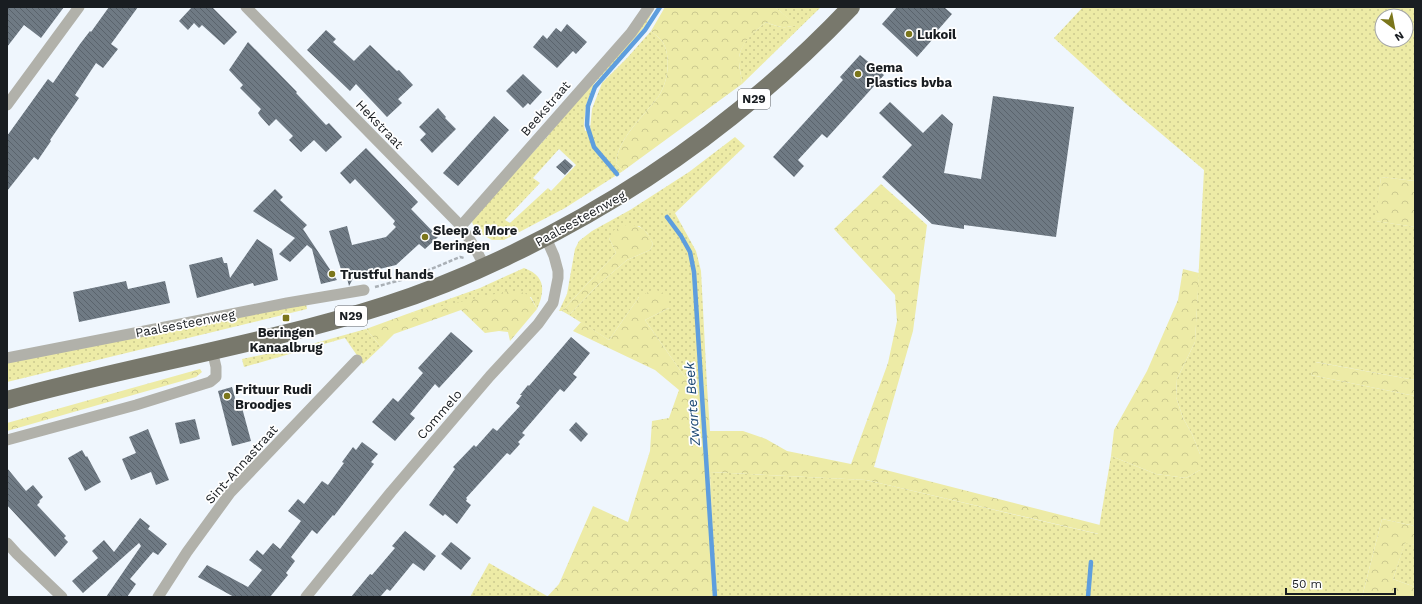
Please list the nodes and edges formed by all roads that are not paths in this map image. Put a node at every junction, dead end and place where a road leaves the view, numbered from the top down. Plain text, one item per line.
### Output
1 (79, 7) edge
2 (246, 7) edge
3 (649, 7) edge
4 (851, 7) edge
5 (7, 105) edge
6 (460, 226) junction
7 (546, 238) junction
8 (485, 267) junction
9 (364, 290) road end
10 (212, 350) junction
11 (7, 358) edge
12 (357, 360) dead end
13 (7, 400) edge
14 (7, 440) edge
15 (7, 543) edge
16 (62, 597) edge
17 (158, 597) edge
18 (306, 597) edge

1 - 5 street
2 - 6 street, Hekstraat
3 - 6 street, Beekstraat
4 - 7 main road, Paalsesteenweg / N29
6 - 8 street, Hekstraat
7 - 8 main road, Paalsesteenweg / N29
7 - 18 street, Commelo
8 - 10 main road, Paalsesteenweg / N29
9 - 11 street, Paalsesteenweg
10 - 13 main road, Paalsesteenweg / N29
10 - 14 street
12 - 17 street, Sint-Annastraat
15 - 16 street

